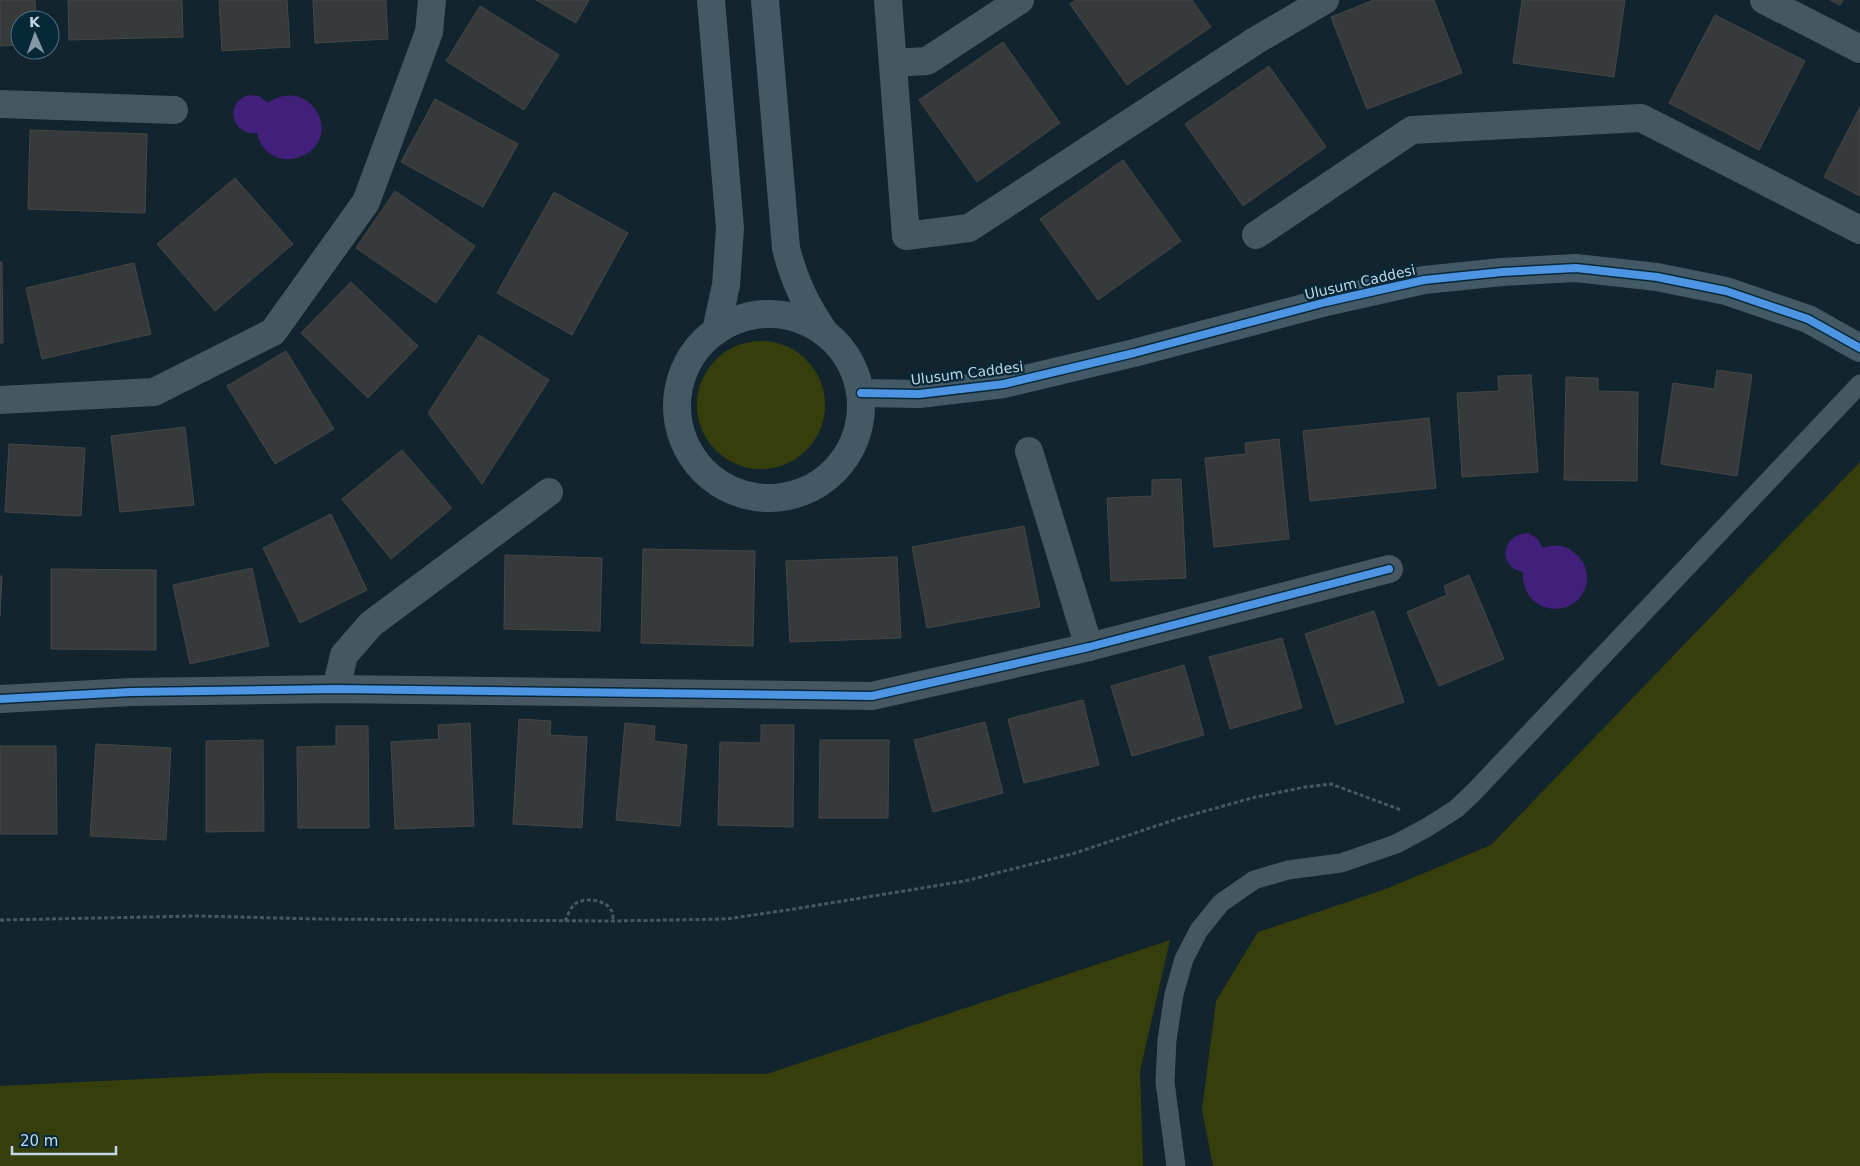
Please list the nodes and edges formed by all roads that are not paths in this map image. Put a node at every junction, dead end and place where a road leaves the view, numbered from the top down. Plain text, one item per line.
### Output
1 (432, 0) edge
2 (711, 0) edge
3 (766, 0) edge
4 (888, 0) edge
5 (1020, 0) edge
6 (1325, 0) edge
7 (1764, 0) edge
8 (1860, 49) edge
9 (893, 63) junction
10 (0, 104) edge
11 (174, 110) dead end
12 (1860, 230) edge
13 (1256, 235) dead end
14 (716, 330) junction
15 (826, 335) junction
16 (1860, 348) edge
17 (1860, 384) edge
18 (861, 393) junction
19 (0, 400) edge
20 (1029, 451) dead end
21 (548, 492) dead end
22 (1389, 569) dead end
23 (1089, 647) junction
24 (336, 689) junction
25 (0, 699) edge
26 (1176, 1166) edge

1 - 19 street
2 - 14 street
3 - 15 street
4 - 9 street
5 - 9 street
6 - 9 street
7 - 8 street
10 - 11 street
12 - 13 street
14 - 15 street
14 - 18 street
15 - 18 street
16 - 18 street, Ulusum Caddesi
17 - 26 lane
20 - 23 street
21 - 24 street
22 - 23 street
23 - 24 street
24 - 25 street

